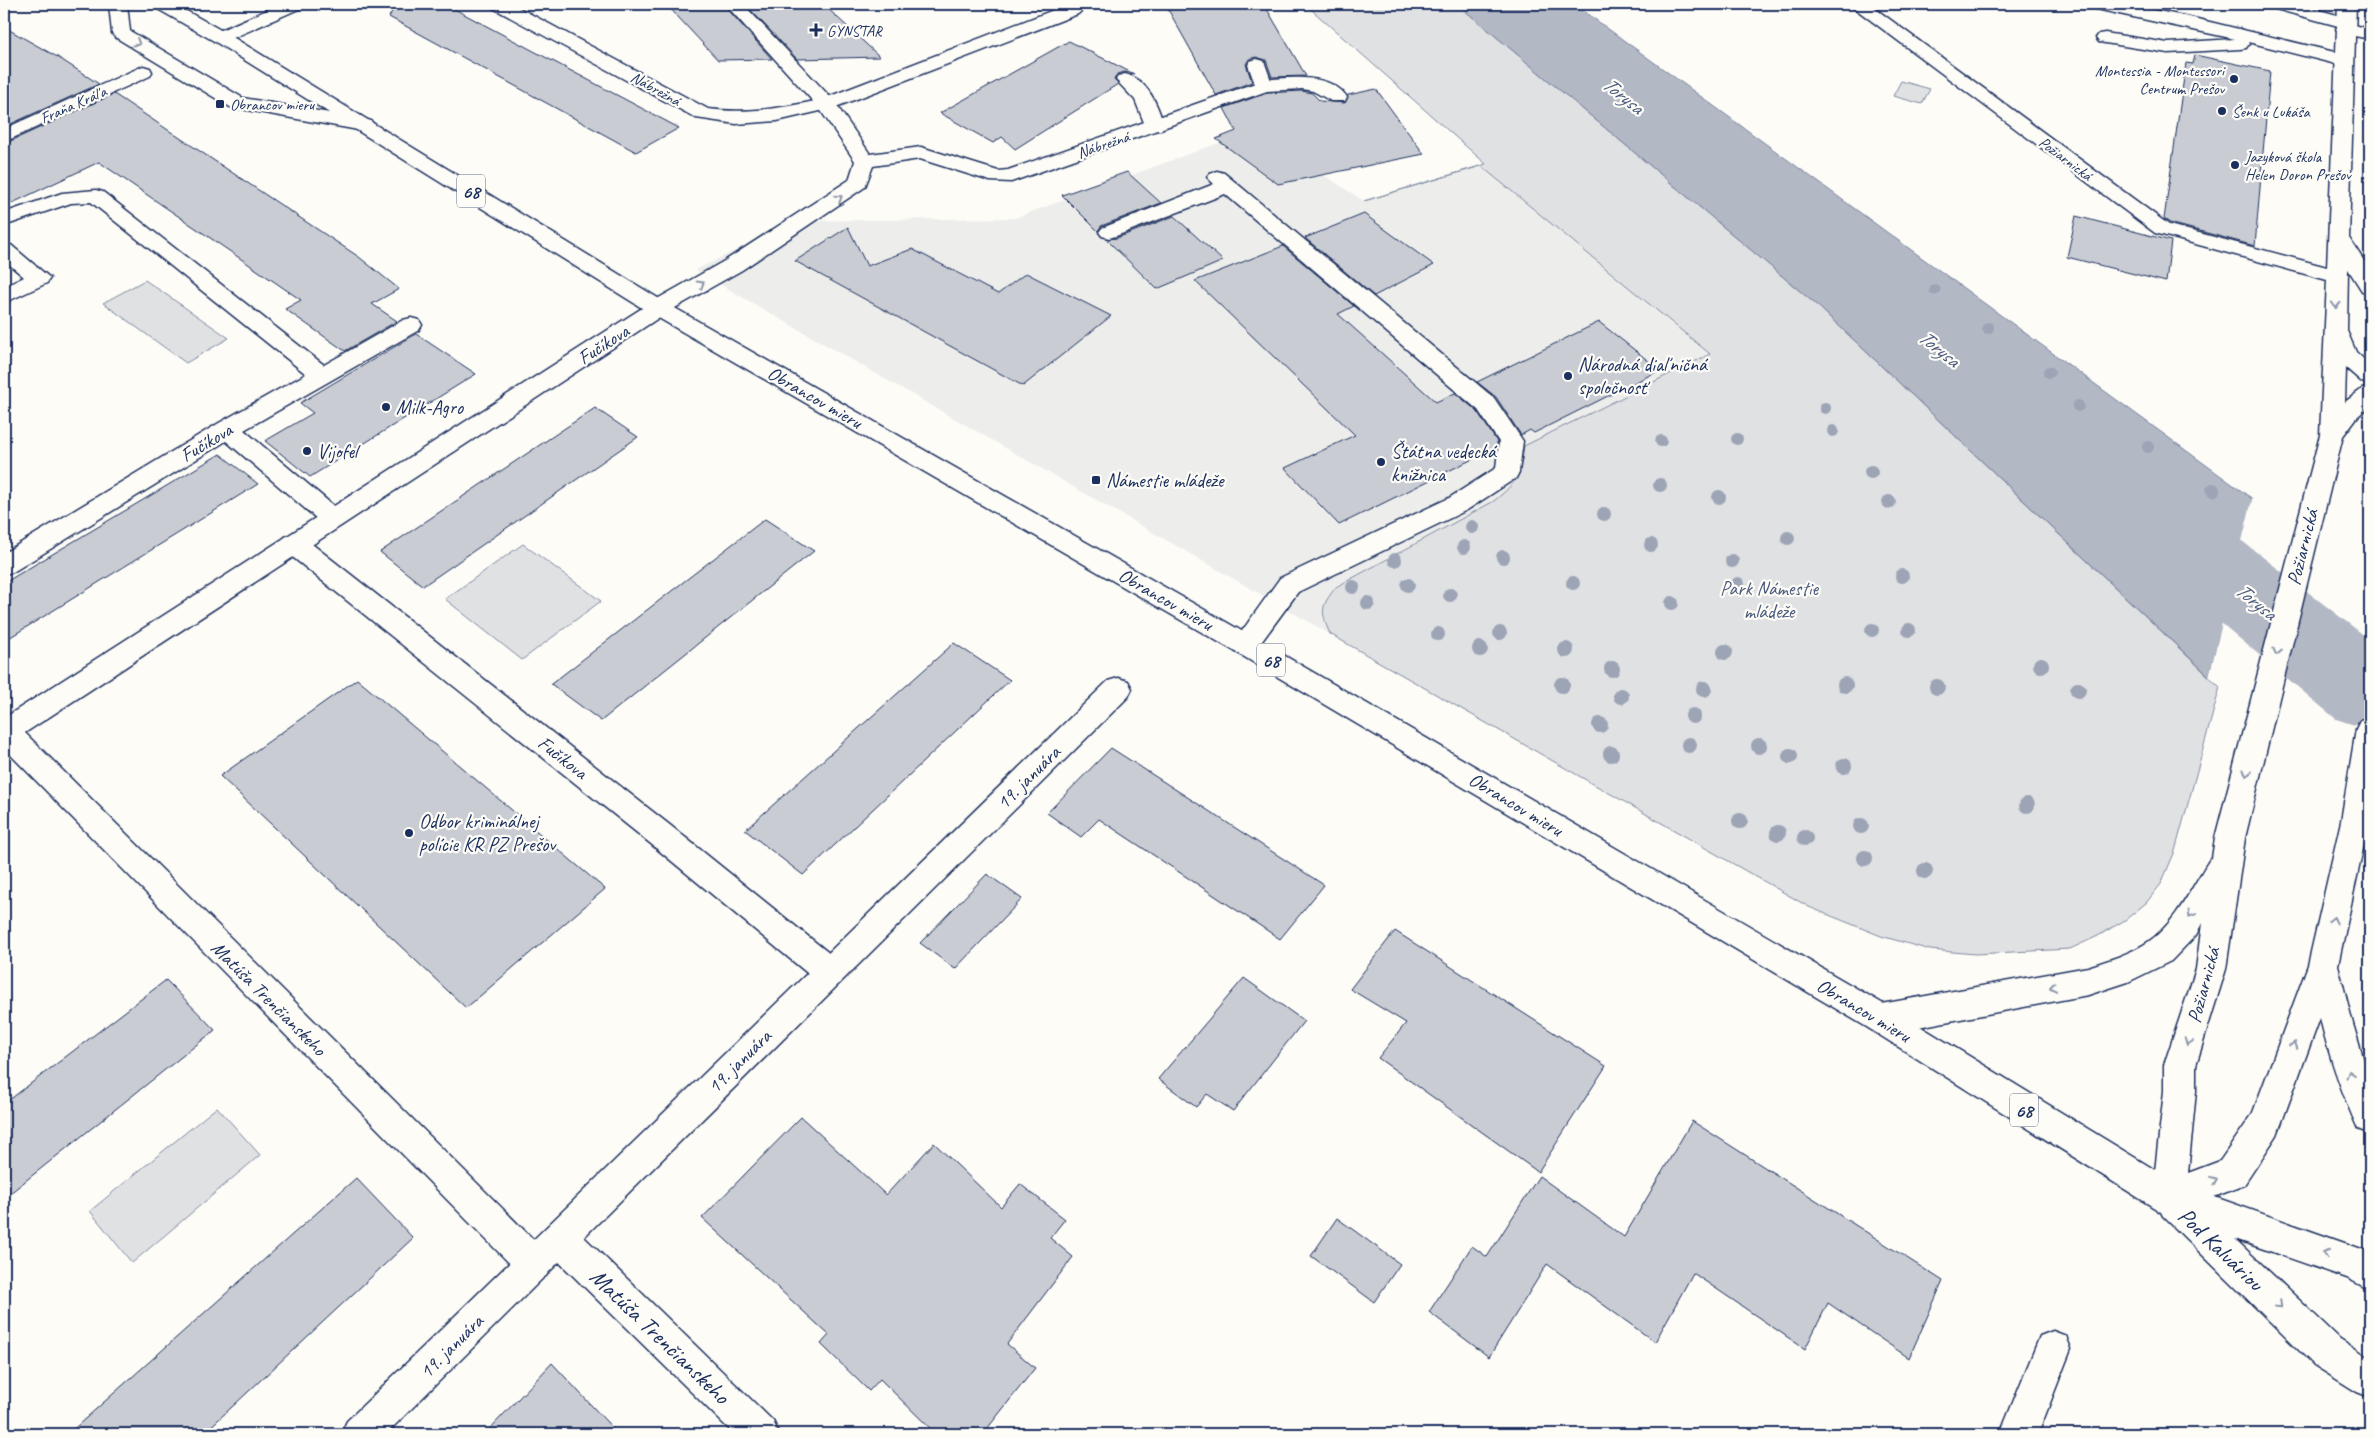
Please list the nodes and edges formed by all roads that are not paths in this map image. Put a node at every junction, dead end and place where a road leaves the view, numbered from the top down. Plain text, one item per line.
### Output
1 (118, 4) edge
2 (162, 4) edge
3 (295, 4) edge
4 (499, 4) edge
5 (734, 4) edge
6 (1080, 4) edge
7 (1858, 4) edge
8 (2096, 4) edge
9 (2278, 4) edge
10 (2347, 4) edge
11 (2346, 26) junction
12 (2370, 34) edge
13 (220, 37) junction
14 (2104, 38) dead end
15 (2269, 42) junction
16 (2344, 60) junction
17 (1257, 65) dead end
18 (143, 72) dead end
19 (1125, 80) dead end
20 (1264, 86) junction
21 (1338, 97) dead end
22 (826, 104) junction
23 (364, 125) junction
24 (1154, 126) junction
25 (4, 136) edge
26 (865, 161) junction
27 (5, 220) edge
28 (1109, 232) dead end
29 (2338, 238) junction
30 (4, 250) edge
31 (2337, 276) junction
32 (2370, 286) edge
33 (4, 296) edge
34 (658, 308) junction
35 (411, 325) dead end
36 (2335, 331) junction
37 (322, 375) junction
38 (2370, 377) edge
39 (2370, 395) edge
40 (227, 430) junction
41 (2332, 435) junction
42 (333, 519) junction
43 (294, 544) junction
44 (4, 565) edge
45 (1245, 645) junction
46 (1118, 689) dead end
47 (2370, 729) edge
48 (4, 731) edge
49 (2226, 858) junction
50 (2323, 965) junction
51 (829, 972) junction
52 (1881, 1019) junction
53 (2370, 1118) edge
54 (2169, 1198) junction
55 (560, 1238) junction
56 (534, 1264) junction
57 (2370, 1272) edge
58 (2053, 1349) dead end
59 (2370, 1379) edge
60 (360, 1434) edge
61 (760, 1434) edge
62 (2019, 1434) edge

1 -> 23 street
2 - 13 street, Obrancov mieru / 68
3 - 13 street
4 - 22 street, Nábrežná
5 - 22 street
6 - 22 street, Nábrežná
7 - 31 street, Požiarnická
8 - 15 street
9 - 11 street
10 - 11 street, Požiarnická
11 - 12 street
11 - 16 street, Požiarnická
13 - 23 street, Obrancov mieru / 68
14 - 15 street
15 - 16 street
16 - 29 street, Požiarnická
17 - 20 street
18 - 25 street, Fraňa Kráľa
19 - 24 street
20 - 21 street, Nábrežná
20 - 24 street, Nábrežná
22 - 26 street
23 - 34 street, Obrancov mieru / 68
24 - 26 street, Nábrežná
34 -> 26 street
27 - 37 street
28 - 45 street
29 - 31 street, Požiarnická
29 - 32 street
30 - 33 street
31 -> 36 street, Požiarnická
34 - 42 street, Fučíkova
34 - 45 street, Obrancov mieru / 68
35 - 37 street, Fučíkova
36 - 38 street
36 - 41 street, Požiarnická
37 - 40 street, Fučíkova
39 - 41 street
40 - 42 street
40 - 44 street, Fučíkova
41 -> 49 street, Požiarnická
42 - 43 street, Fučíkova
43 - 48 street, Fučíkova
43 - 51 street, Fučíkova
45 - 52 street, Obrancov mieru / 68
46 - 51 street, 19. januára
50 -> 47 street
48 - 56 street, Matúša Trenčianskeho
49 -> 52 street
49 -> 54 street, Požiarnická
53 -> 50 street
54 -> 50 street
51 - 55 street, 19. januára
52 - 54 street, Obrancov mieru / 68
57 -> 54 street, Pod Kalváriou / 68
54 -> 59 street, Pod Kalváriou / 68
55 - 56 street, 19. januára
55 - 61 street, Matúša Trenčianskeho
56 - 60 street, 19. januára
58 - 62 street

